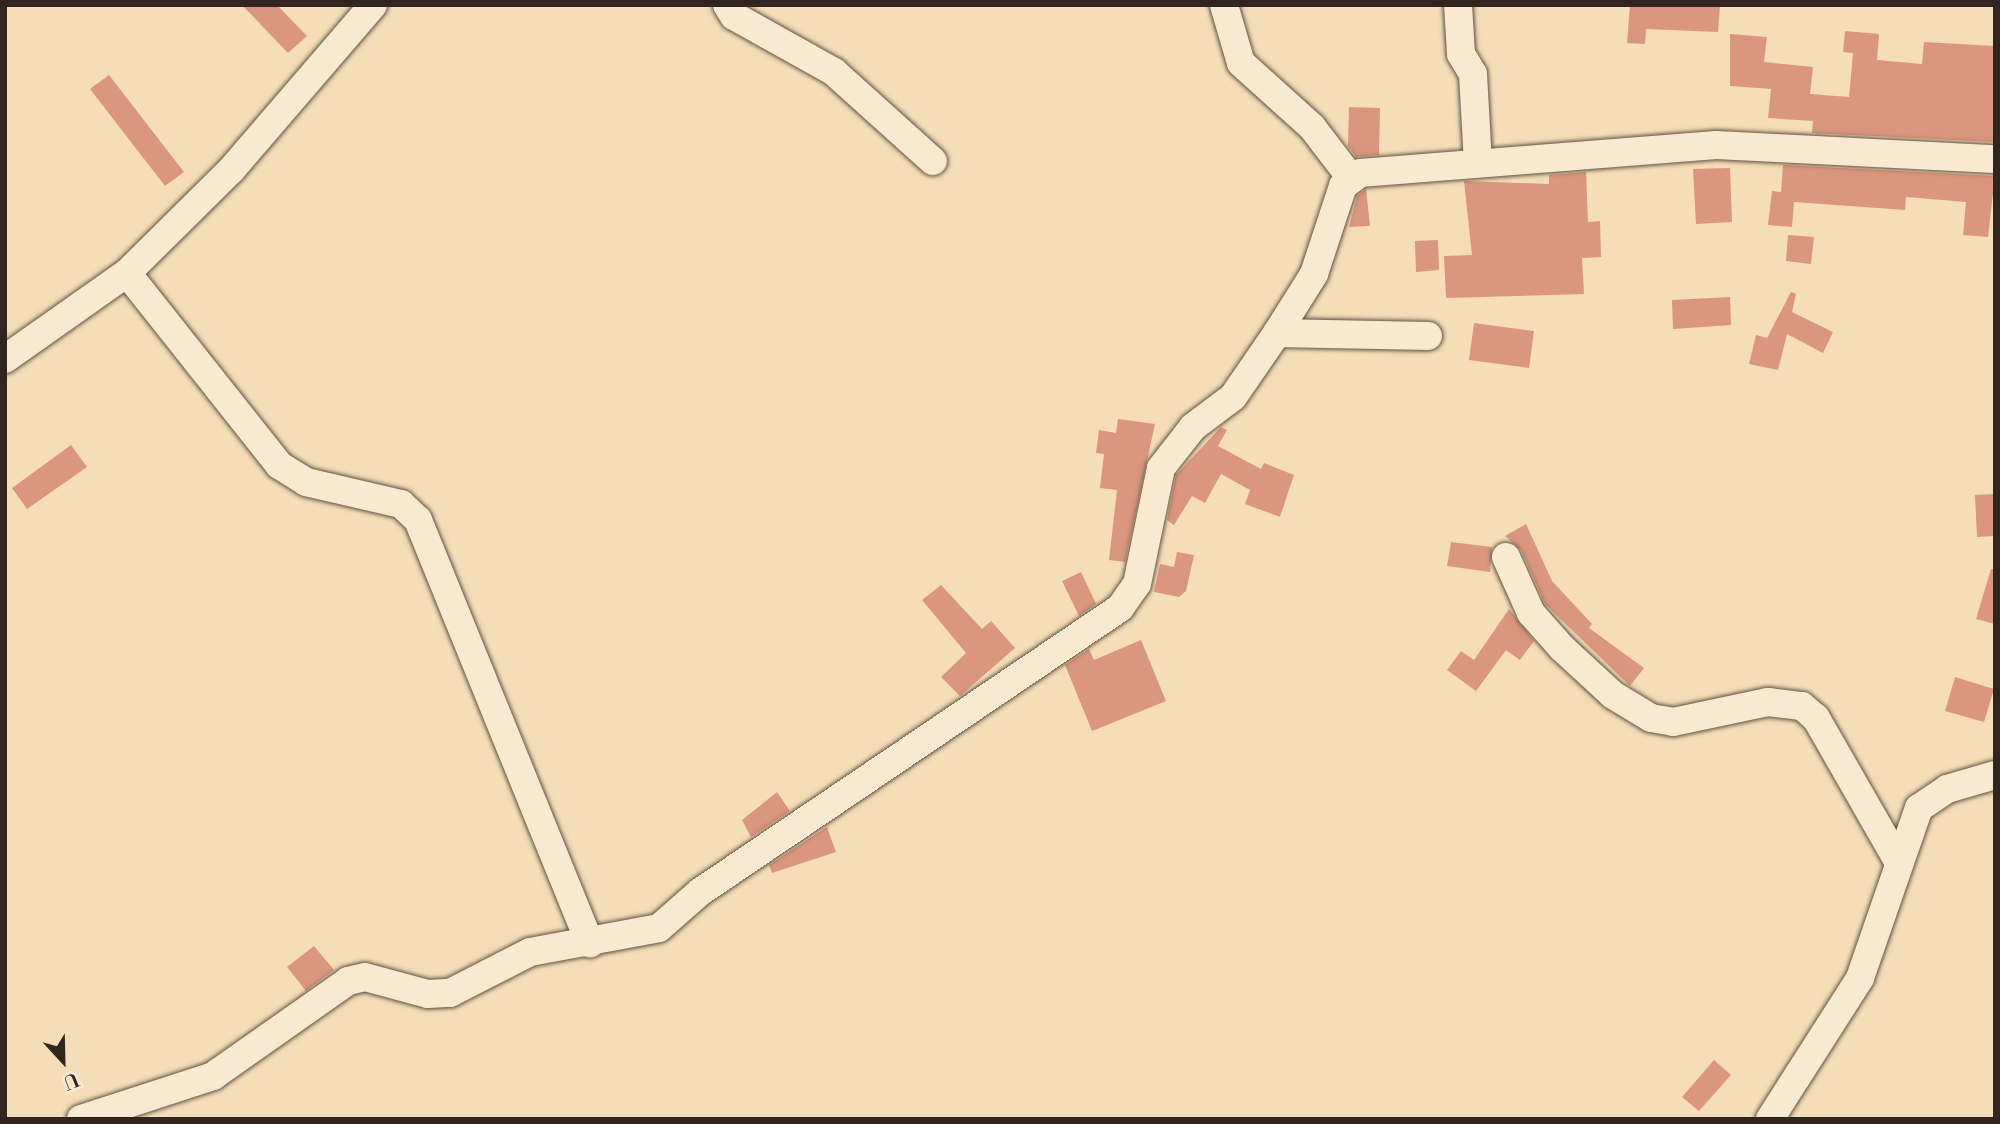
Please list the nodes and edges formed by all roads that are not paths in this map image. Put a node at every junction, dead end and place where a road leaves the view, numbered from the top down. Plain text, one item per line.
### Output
1 (373, 5) edge
2 (727, 5) edge
3 (1224, 5) edge
4 (1458, 5) edge
5 (1995, 159) edge
6 (933, 161) dead end
7 (1478, 163) junction
8 (1351, 178) junction
9 (127, 273) junction
10 (1278, 333) junction
11 (1428, 336) dead end
12 (5, 359) edge
13 (1506, 557) dead end
14 (1995, 775) edge
15 (1899, 863) junction
16 (590, 943) junction
17 (81, 1119) edge
18 (1770, 1119) edge

1 - 9 street
2 - 6 street
3 - 8 street
4 - 7 street
5 - 7 street
7 - 8 street
8 - 10 street
9 - 12 street
9 - 16 street
10 - 11 street
10 - 16 street
13 - 15 street
14 - 15 street
15 - 18 street
16 - 17 street

